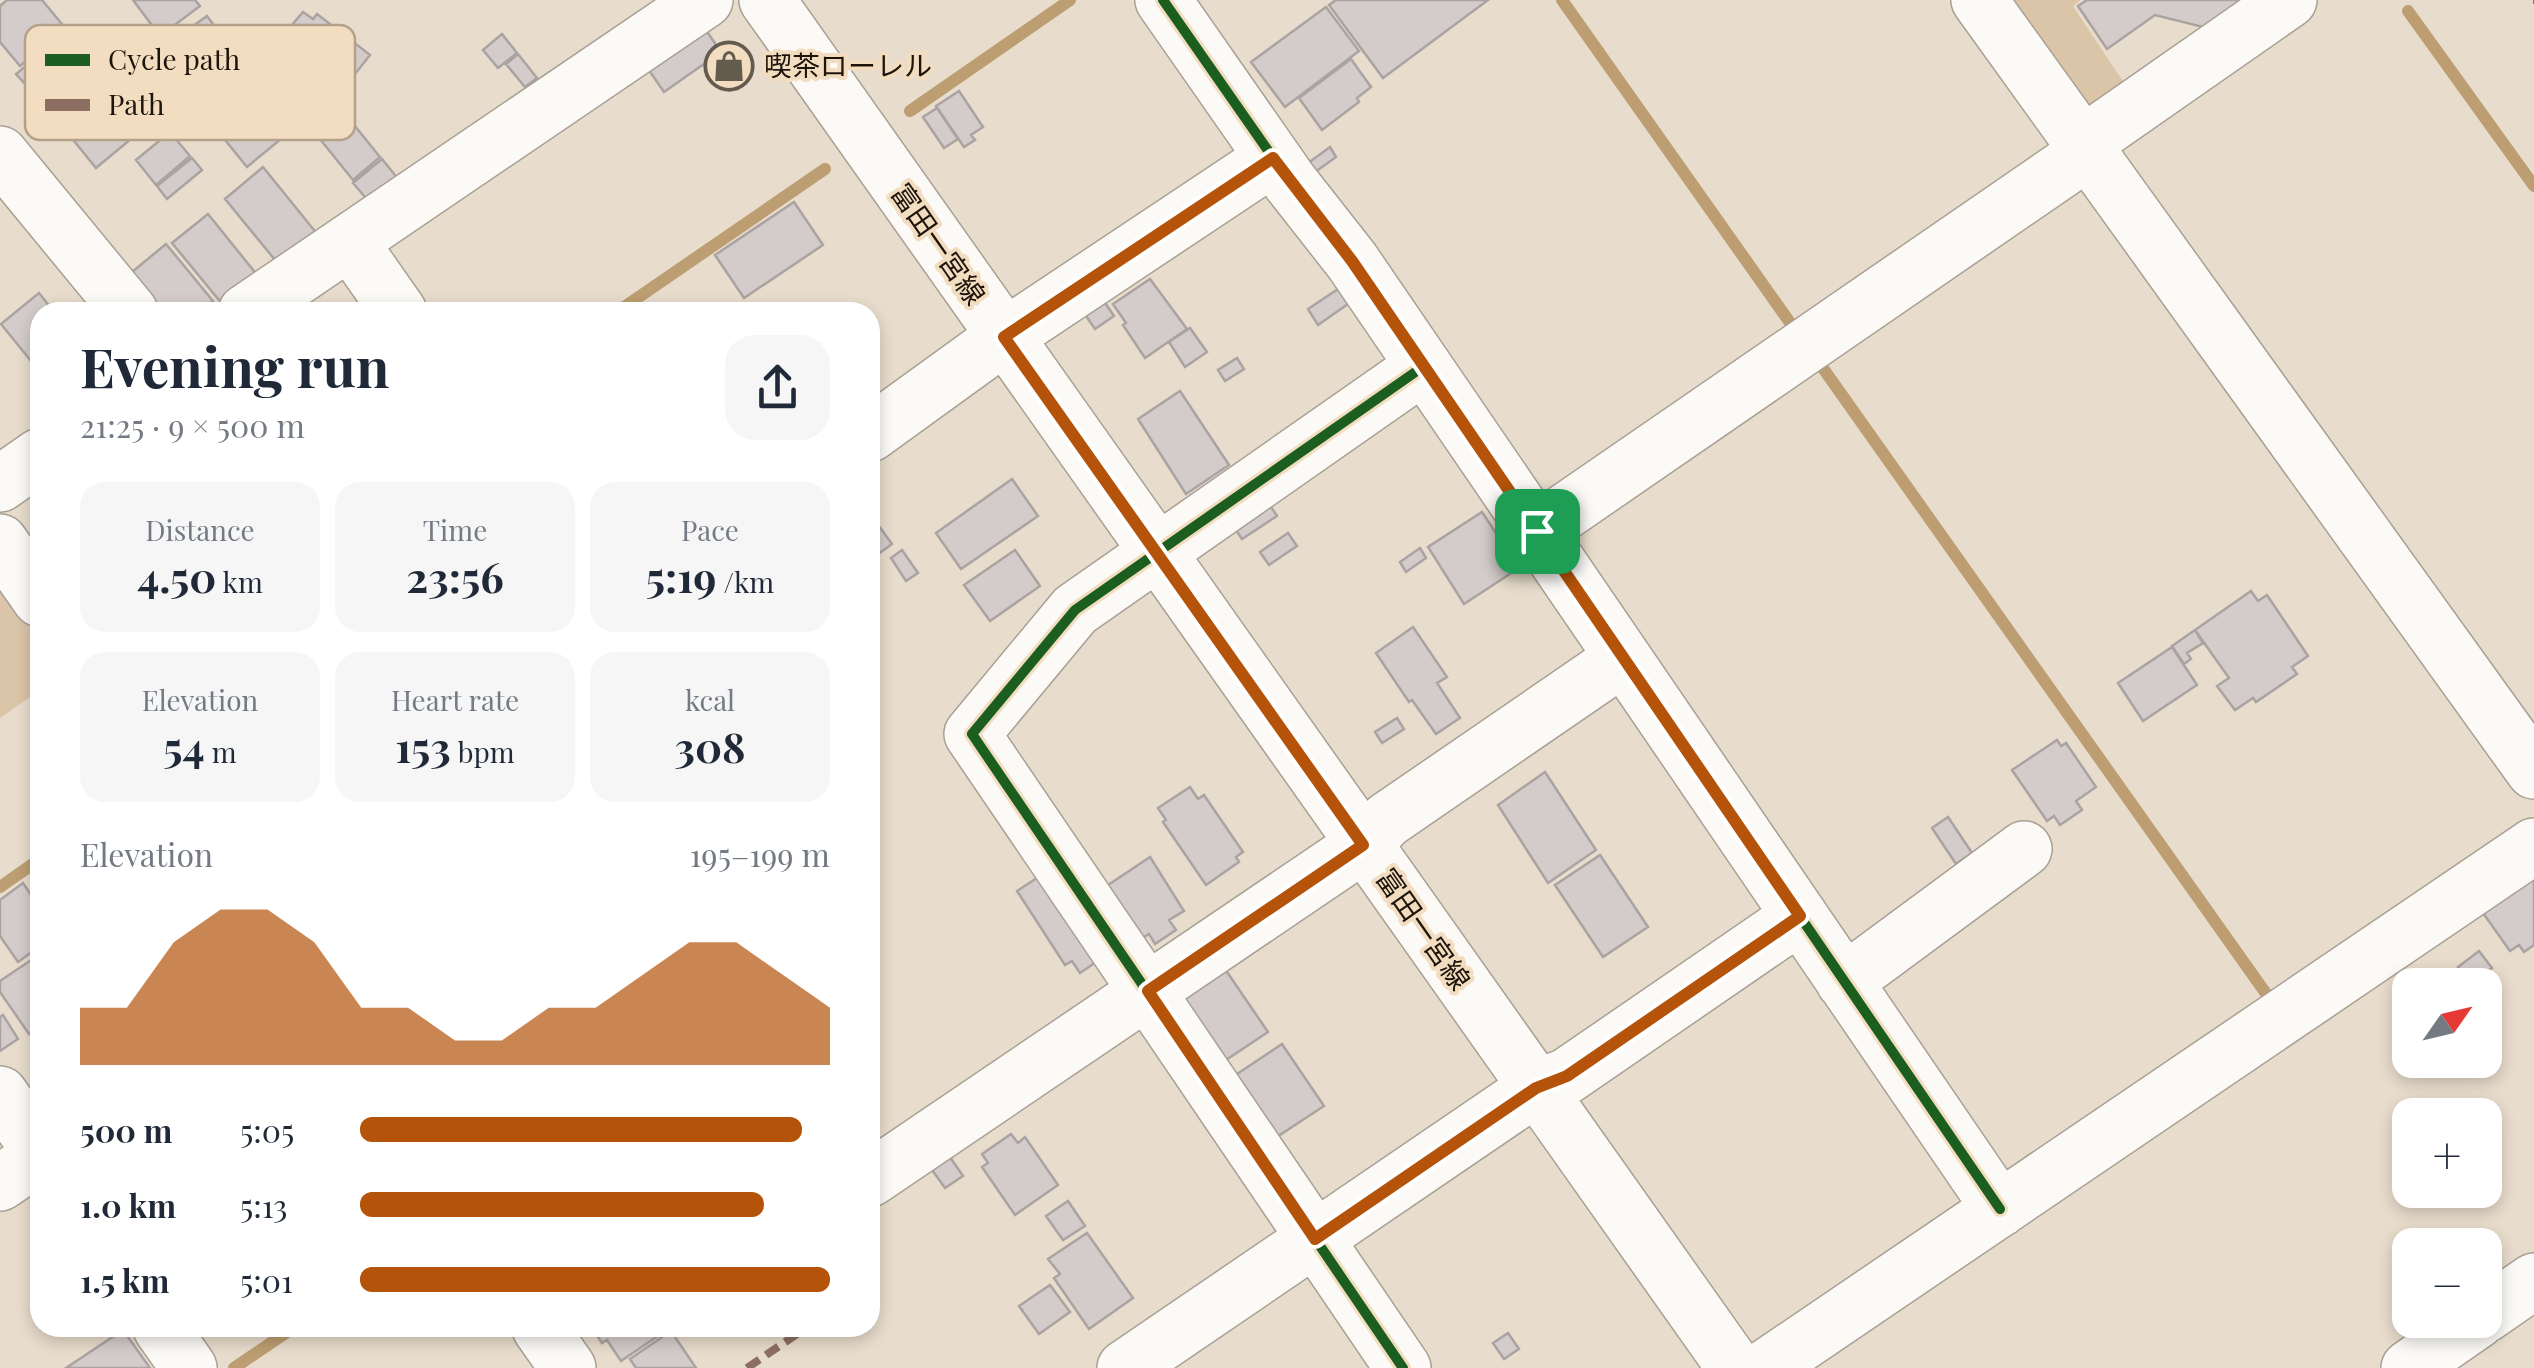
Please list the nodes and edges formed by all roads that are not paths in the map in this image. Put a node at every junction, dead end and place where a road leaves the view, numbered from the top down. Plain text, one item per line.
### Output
1 (705, 0) edge
2 (767, 0) edge
3 (1163, 0) edge
4 (1979, 0) edge
5 (2288, 0) edge
6 (2086, 147) junction
7 (0, 154) edge
8 (1273, 158) junction
9 (350, 242) junction
10 (122, 302) edge
11 (261, 302) edge
12 (392, 302) edge
13 (1004, 337) junction
14 (1424, 366) junction
15 (880, 427) edge
16 (30, 463) edge
17 (0, 484) edge
18 (1537, 531) junction
19 (0, 542) edge
20 (1156, 551) junction
21 (30, 585) edge
22 (1623, 658) junction
23 (2534, 771) edge
24 (1363, 845) junction
25 (2534, 846) edge
26 (2024, 849) dead end
27 (1800, 916) junction
28 (1844, 982) junction
29 (1148, 991) junction
30 (1536, 1088) junction
31 (0, 1094) edge
32 (30, 1139) edge
33 (30, 1161) edge
34 (880, 1172) edge
35 (0, 1183) edge
36 (2000, 1209) junction
37 (1315, 1239) junction
38 (2534, 1281) edge
39 (2502, 1303) edge
40 (167, 1337) edge
41 (546, 1337) edge
42 (2452, 1338) edge
43 (189, 1368) edge
44 (568, 1368) edge
45 (1125, 1368) edge
46 (1402, 1368) edge
47 (1735, 1368) edge
48 (1765, 1368) edge
49 (2408, 1368) edge

1 - 9 street
2 - 13 street, 富田一宮線
3 - 8 street
4 - 6 street
5 - 6 street
6 - 18 street
6 - 23 street
7 - 10 street
8 - 13 street
8 - 14 street
9 - 11 street
9 - 12 street
13 - 15 street
13 - 20 street, 富田一宮線
14 - 18 street
14 - 20 street
16 - 17 street
18 - 22 street
19 - 21 street
20 - 24 street, 富田一宮線
20 - 29 street
22 - 24 street
22 - 27 street
24 - 29 street
24 - 30 street, 富田一宮線
25 - 36 street
26 - 28 street
27 - 28 street
27 - 30 street
28 - 36 street
29 - 34 street
29 - 37 street
30 - 37 street
30 - 47 street, 富田一宮線
31 - 32 street
33 - 35 street
36 - 48 street
37 - 45 street
37 - 46 street
38 - 39 street
40 - 43 street
41 - 44 street
42 - 49 street

